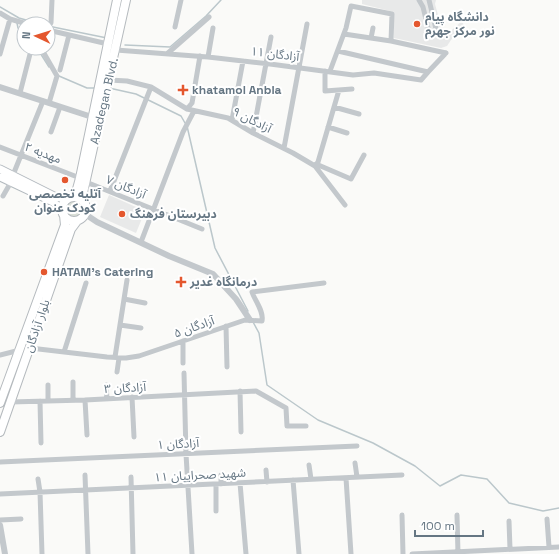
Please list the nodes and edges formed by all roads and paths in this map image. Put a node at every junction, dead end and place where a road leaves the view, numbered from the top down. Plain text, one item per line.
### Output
1 (52, 0) edge
2 (117, 0) edge
3 (126, 0) edge
4 (181, 0) edge
5 (419, 0) edge
6 (429, 0) edge
7 (0, 13) edge
8 (51, 16) edge
9 (210, 17) dead end
10 (10, 19) junction
11 (16, 21) edge
12 (307, 24) dead end
13 (175, 27) dead end
14 (213, 28) dead end
15 (373, 28) dead end
16 (56, 32) edge
17 (344, 34) junction
18 (69, 35) junction
19 (271, 37) dead end
20 (371, 38) junction
21 (391, 41) junction
22 (108, 44) junction
23 (116, 50) junction
24 (338, 50) junction
25 (168, 53) junction
26 (0, 54) edge
27 (29, 56) edge
28 (46, 56) edge
29 (200, 56) junction
30 (208, 57) junction
31 (243, 61) junction
32 (267, 63) junction
33 (298, 67) junction
34 (60, 70) dead end
35 (328, 71) junction
36 (428, 72) junction
37 (109, 80) junction
38 (0, 87) edge
39 (151, 87) junction
40 (352, 89) dead end
41 (339, 90) junction
42 (20, 93) junction
43 (46, 102) junction
44 (60, 107) junction
45 (334, 107) junction
46 (187, 109) junction
47 (194, 111) junction
48 (358, 114) dead end
49 (92, 117) junction
50 (232, 120) junction
51 (328, 127) junction
52 (51, 132) dead end
53 (253, 133) junction
54 (346, 134) dead end
55 (0, 146) edge
56 (284, 148) junction
57 (21, 155) junction
58 (364, 155) dead end
59 (316, 165) junction
60 (0, 169) edge
61 (0, 177) edge
62 (12, 179) junction
63 (83, 180) junction
64 (110, 191) junction
65 (3, 196) dead end
66 (69, 198) junction
67 (84, 202) junction
68 (345, 205) dead end
69 (153, 209) junction
70 (63, 213) junction
71 (85, 214) junction
72 (77, 221) junction
73 (202, 229) dead end
74 (141, 242) junction
75 (127, 280) dead end
76 (86, 283) dead end
77 (324, 283) dead end
78 (124, 299) junction
79 (144, 303) dead end
80 (250, 320) junction
81 (120, 325) junction
82 (226, 326) junction
83 (141, 328) dead end
84 (183, 341) junction
85 (30, 348) junction
86 (20, 350) junction
87 (64, 352) junction
88 (0, 355) edge
89 (117, 358) junction
90 (183, 363) dead end
91 (227, 367) dead end
92 (117, 372) dead end
93 (184, 373) dead end
94 (13, 380) junction
95 (73, 382) dead end
96 (140, 384) dead end
97 (48, 385) dead end
98 (106, 385) dead end
99 (240, 391) junction
100 (185, 395) junction
101 (140, 396) junction
102 (132, 397) junction
103 (107, 398) junction
104 (73, 400) junction
105 (86, 400) junction
106 (40, 401) junction
107 (48, 401) junction
108 (10, 402) junction
109 (0, 403) edge
110 (306, 426) dead end
111 (0, 432) edge
112 (241, 432) dead end
113 (87, 435) dead end
114 (134, 437) dead end
115 (42, 443) dead end
116 (357, 446) dead end
117 (186, 454) junction
118 (0, 462) edge
119 (355, 463) dead end
120 (309, 465) dead end
121 (266, 470) dead end
122 (85, 475) dead end
123 (221, 475) dead end
124 (402, 475) dead end
125 (131, 477) dead end
126 (357, 477) junction
127 (346, 478) junction
128 (38, 479) dead end
129 (293, 480) junction
130 (311, 480) junction
131 (267, 482) junction
132 (240, 483) junction
133 (218, 484) junction
134 (189, 485) junction
135 (131, 488) junction
136 (86, 490) junction
137 (40, 492) junction
138 (0, 494) edge
139 (216, 512) dead end
140 (402, 515) dead end
141 (457, 515) dead end
142 (21, 519) dead end
143 (547, 519) dead end
144 (0, 520) edge
145 (509, 521) dead end
146 (0, 525) edge
147 (548, 547) junction
148 (559, 547) edge
149 (510, 549) junction
150 (458, 553) edge
151 (5, 554) edge
152 (42, 554) edge
153 (88, 554) edge
154 (133, 554) edge
155 (192, 554) edge
156 (246, 554) edge
157 (299, 554) edge
158 (351, 554) edge
159 (403, 554) edge
160 (412, 554) edge

1 - 8 street
2 - 22 main road
3 - 23 main road, Azadegan Blvd.
4 - 13 street
5 - 6 street
7 - 10 street
9 - 25 street
10 - 11 street
10 - 26 street
12 - 33 street
14 - 30 street
15 - 20 street
16 - 18 street
17 - 20 street
17 - 21 street
17 - 24 street
18 - 22 street
18 - 34 street
19 - 32 street
20 - 21 street
21 - 36 street
22 - 49 main road
23 - 25 street, آزادگان ۱۱
23 - 37 main road, Azadegan Blvd.
24 - 35 street
24 - 36 street
25 - 29 street, آزادگان ۱۱
27 - 42 street
28 - 43 street
29 - 30 street, آزادگان ۱۱
29 - 46 street
30 - 31 street, آزادگان ۱۱
31 - 32 street, آزادگان ۱۱
31 - 50 street
32 - 33 street, آزادگان ۱۱
32 - 53 street
33 - 35 street, آزادگان ۱۱
33 - 56 street
35 - 36 street, آزادگان ۱۱
35 - 41 street
37 - 39 street, آزادگان ۹
37 - 63 main road, Azadegan Blvd.
38 - 42 street
39 - 46 street, آزادگان ۹
39 - 64 street
40 - 41 street
41 - 45 street
42 - 43 street
43 - 44 street
43 - 57 street
44 - 49 street
44 - 52 street
45 - 48 street
45 - 51 street
46 - 47 street, آزادگان ۹
47 - 50 street, آزادگان ۹
47 - 69 street
49 - 63 main road
50 - 53 street, آزادگان ۹
51 - 54 street
51 - 59 street
53 - 56 street, آزادگان ۹
55 - 57 street, مهدیه ۲
56 - 59 street, آزادگان ۹
57 - 62 street
57 - 63 street, مهدیه ۲
58 - 59 street, آزادگان ۹
59 - 68 street
60 - 62 main road
61 - 62 main road
62 - 65 street
62 - 66 main road
62 - 70 main road
63 - 64 street, آزادگان ۷
63 - 66 main road
63 - 67 main road, Azadegan Blvd.
64 - 69 street, آزادگان ۷
66 - 67 main road
66 - 70 main road
67 - 71 main road
69 - 73 street, آزادگان ۷
69 - 74 street
70 - 72 main road
70 - 86 main road, بلوار آزادگان
71 - 72 main road
71 - 74 street
72 - 85 main road, بلوار آزادگان
74 - 80 street
75 - 78 street
76 - 87 street
77 - 80 street, آزادگان ۵
78 - 79 street
78 - 81 street
80 - 82 street, آزادگان ۵
81 - 83 street
81 - 89 street
82 - 84 street, آزادگان ۵
82 - 91 street
84 - 89 street, آزادگان ۵
84 - 90 street
85 - 87 street, آزادگان ۵
85 - 94 main road, بلوار آزادگان
86 - 88 street
86 - 94 main road, بلوار آزادگان
87 - 89 street, آزادگان ۵
89 - 92 street
93 - 100 street
94 - 108 main road, بلوار آزادگان
94 - 109 main road, بلوار آزادگان
95 - 104 street
96 - 101 street
97 - 107 street
98 - 103 street
99 - 100 street, آزادگان ۳
99 - 110 street, آزادگان ۳
99 - 112 street
100 - 101 street, آزادگان ۳
100 - 117 street
101 - 102 street, آزادگان ۳
102 - 103 street, آزادگان ۳
102 - 114 street
103 - 105 street, آزادگان ۳
104 - 105 street, آزادگان ۳
104 - 107 street, آزادگان ۳
105 - 113 street
106 - 107 street, آزادگان ۳
106 - 108 street, آزادگان ۳
106 - 115 street
108 - 111 main road, بلوار آزادگان
116 - 117 street, آزادگان ۱
117 - 118 street, آزادگان ۱
117 - 134 street
119 - 126 street
120 - 130 street
121 - 131 street
122 - 136 street
123 - 133 street
124 - 126 street, شهید صحراییان ۱۱
125 - 135 street
126 - 127 street, شهید صحراییان ۱۱
127 - 130 street, شهید صحراییان ۱۱
127 - 158 street
128 - 137 street
129 - 130 street, شهید صحراییان ۱۱
129 - 131 street, شهید صحراییان ۱۱
129 - 157 street
131 - 132 street, شهید صحراییان ۱۱
132 - 133 street, شهید صحراییان ۱۱
132 - 156 street
133 - 134 street, شهید صحراییان ۱۱
133 - 139 street
134 - 135 street, شهید صحراییان ۱۱
134 - 155 street
135 - 136 street, شهید صحراییان ۱۱
135 - 154 street
136 - 137 street, شهید صحراییان ۱۱
136 - 153 street
137 - 138 street, شهید صحراییان ۱۱
137 - 152 street
140 - 159 street
141 - 150 street
142 - 144 street
143 - 147 street
145 - 149 street
146 - 151 street
147 - 148 street
147 - 149 street
149 - 150 street
150 - 160 street

